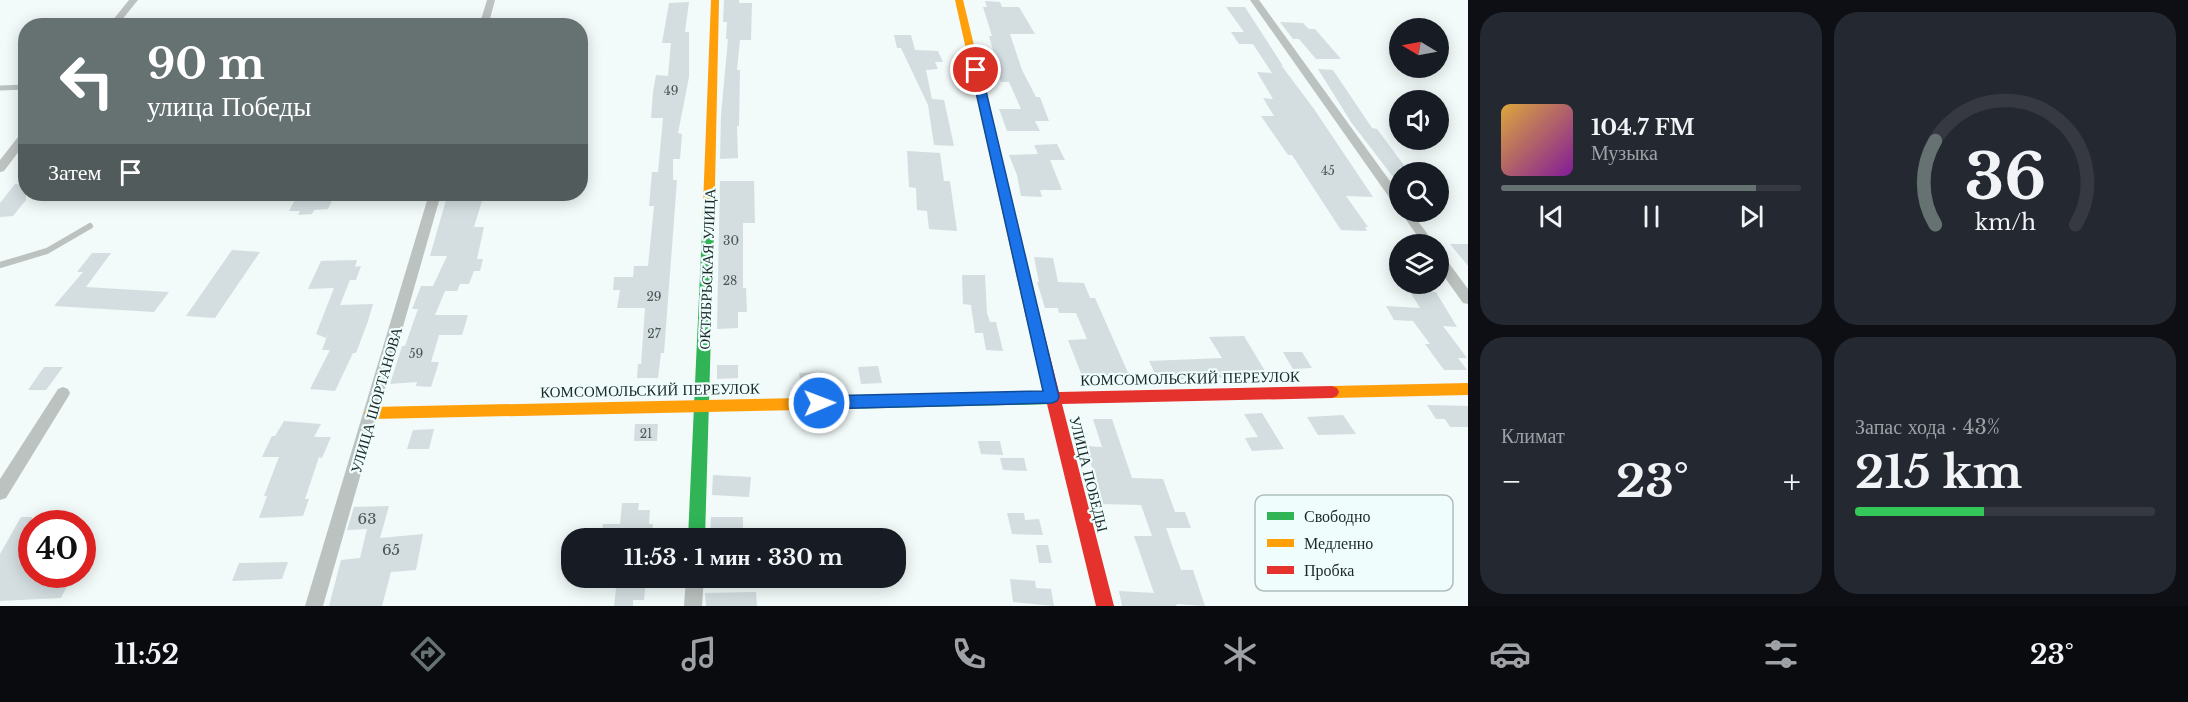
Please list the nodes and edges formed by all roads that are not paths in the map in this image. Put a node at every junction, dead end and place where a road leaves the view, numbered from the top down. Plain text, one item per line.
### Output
1 (134, 0) edge
2 (491, 0) edge
3 (715, 0) edge
4 (959, 0) edge
5 (1254, 0) edge
6 (119, 18) edge
7 (485, 18) edge
8 (18, 87) edge
9 (0, 88) edge
10 (18, 144) edge
11 (0, 168) edge
12 (1389, 189) edge
13 (433, 201) edge
14 (90, 226) dead end
15 (0, 265) edge
16 (1449, 273) edge
17 (1468, 299) edge
18 (1468, 389) edge
19 (63, 393) dead end
20 (1052, 397) junction
21 (703, 406) junction
22 (372, 413) junction
23 (0, 493) edge
24 (697, 528) edge
25 (694, 588) edge
26 (314, 606) edge
27 (693, 606) edge
28 (1105, 606) edge

1 - 6 street
2 - 7 street
3 - 21 street, ОКТЯБРЬСКАЯ УЛИЦА
4 - 20 street, УЛИЦА ПОБЕДЫ
5 - 12 street
8 - 9 lane
10 - 11 street
13 - 22 street, УЛИЦА ШОРТАНОВА
14 - 15 lane
16 - 17 street
18 - 20 street, КОМСОМОЛЬСКИЙ ПЕРЕУЛОК
19 - 23 street
20 - 21 street, КОМСОМОЛЬСКИЙ ПЕРЕУЛОК
20 - 28 street, УЛИЦА ПОБЕДЫ
21 - 22 street, КОМСОМОЛЬСКИЙ ПЕРЕУЛОК
21 - 24 street, ОКТЯБРЬСКАЯ УЛИЦА
22 - 26 street, УЛИЦА ШОРТАНОВА
25 - 27 street

